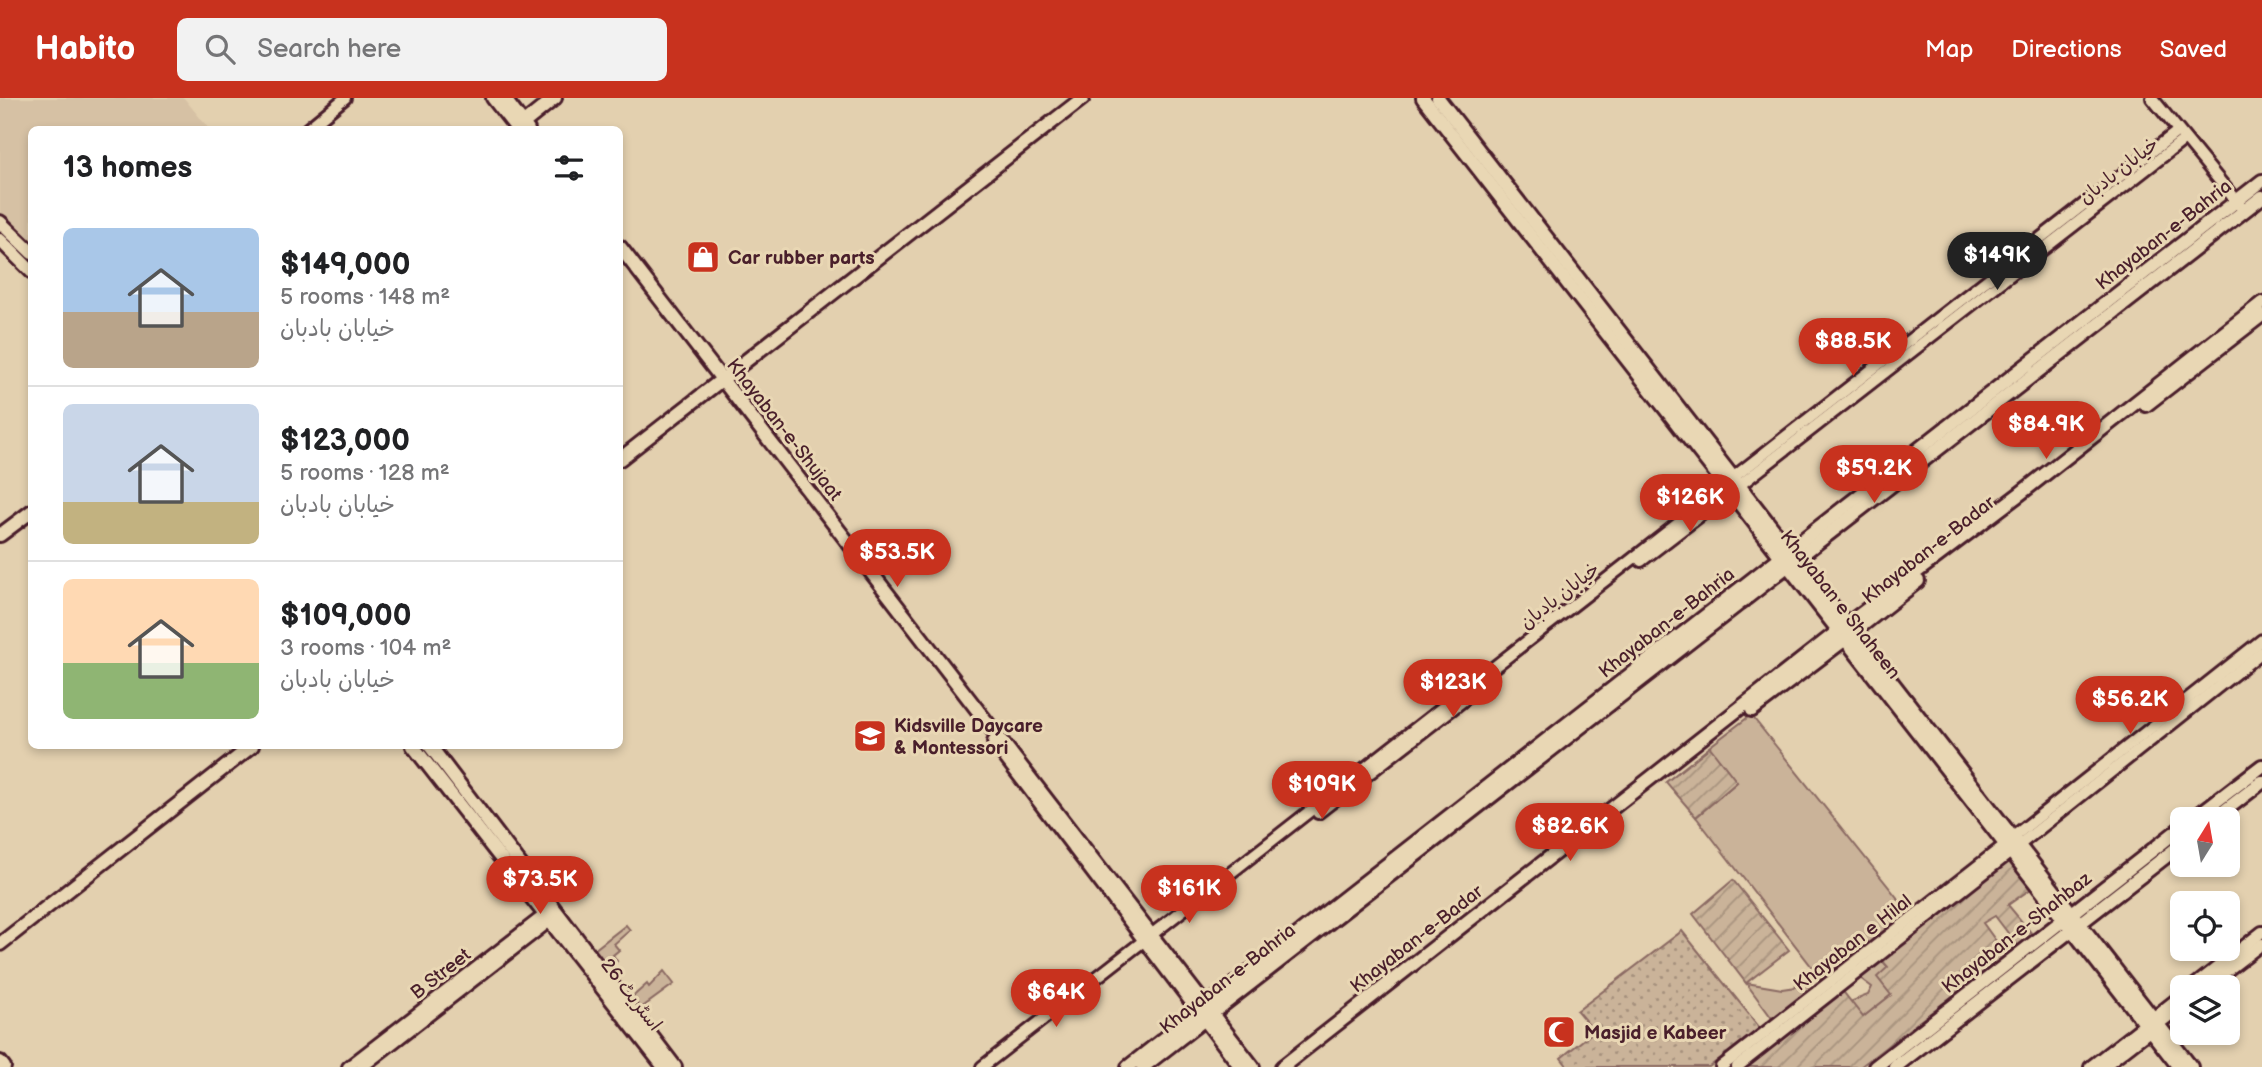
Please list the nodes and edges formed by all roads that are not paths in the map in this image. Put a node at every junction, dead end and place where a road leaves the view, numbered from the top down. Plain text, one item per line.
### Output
1 (345, 98) edge
2 (493, 98) edge
3 (504, 98) edge
4 (555, 98) edge
5 (1083, 98) edge
6 (1423, 98) edge
7 (1438, 98) edge
8 (2152, 98) edge
9 (311, 126) edge
10 (518, 126) edge
11 (519, 126) edge
12 (522, 126) edge
13 (2181, 135) junction
14 (2262, 181) edge
15 (2262, 197) edge
16 (2240, 206) junction
17 (0, 222) edge
18 (0, 240) edge
19 (28, 249) edge
20 (623, 251) edge
21 (623, 265) edge
22 (28, 268) edge
23 (2262, 303) edge
24 (2262, 315) edge
25 (718, 382) junction
26 (623, 457) edge
27 (1733, 485) junction
28 (28, 514) edge
29 (0, 535) edge
30 (1789, 559) junction
31 (1844, 633) junction
32 (2262, 640) edge
33 (2262, 653) edge
34 (248, 749) edge
35 (415, 749) edge
36 (432, 749) edge
37 (2262, 766) edge
38 (2262, 782) edge
39 (2209, 807) edge
40 (2230, 807) edge
41 (2170, 836) edge
42 (2012, 844) junction
43 (2170, 853) edge
44 (552, 914) junction
45 (2067, 916) junction
46 (2076, 927) junction
47 (2262, 932) edge
48 (1151, 938) junction
49 (0, 944) edge
50 (2262, 944) edge
51 (2207, 975) edge
52 (2222, 975) edge
53 (2170, 1006) edge
54 (1206, 1012) junction
55 (2170, 1013) edge
56 (2151, 1024) junction
57 (0, 1062) edge
58 (4, 1067) edge
59 (348, 1067) edge
60 (362, 1067) edge
61 (664, 1067) edge
62 (675, 1067) edge
63 (982, 1067) edge
64 (993, 1067) edge
65 (1128, 1067) edge
66 (1143, 1067) edge
67 (1241, 1067) edge
68 (1254, 1067) edge
69 (1282, 1067) edge
70 (1295, 1067) edge
71 (1721, 1067) edge
72 (1737, 1067) edge
73 (1875, 1067) edge
74 (1895, 1067) edge
75 (2090, 1067) edge
76 (2103, 1067) edge
77 (2179, 1067) edge
78 (2190, 1067) edge

1 - 9 street
2 - 10 main road
3 - 11 main road
4 - 12 main road
5 - 25 main road
6 - 27 main road, Khayaban e Shaheen
7 - 27 main road, Khayaban e Shaheen
8 - 13 street
13 - 16 street
13 - 27 street, خیابان بادبان
14 - 16 main road, Khayaban-e-Bahria
15 - 16 main road, Khayaban-e-Bahria
16 - 30 main road, Khayaban-e-Bahria
17 - 19 main road
18 - 22 main road
20 - 25 main road, Khayaban-e-Shujaat
21 - 25 main road, Khayaban-e-Shujaat
23 - 31 main road, Khayaban-e-Badar
24 - 31 main road, Khayaban-e-Badar
25 - 26 main road
25 - 48 main road, Khayaban-e-Shujaat
27 - 30 main road, Khayaban e Shaheen
27 - 48 street, خیابان بادبان
28 - 29 main road
30 - 31 main road, Khayaban e Shaheen
30 - 54 main road, Khayaban-e-Bahria
31 - 42 main road, Khayaban e Shaheen
31 - 69 main road, Khayaban-e-Badar
31 - 70 main road, Khayaban-e-Badar
32 - 42 street
33 - 42 street
34 - 49 main road
35 - 44 main road, اسٹریٹ 26
36 - 44 main road, اسٹریٹ 26
37 - 39 main road
38 - 40 main road
41 - 45 main road, Khayaban-e-Shahbaz
42 - 45 main road, Khayaban e Shaheen
42 - 71 street, Khayaban e Hilal
42 - 72 street
43 - 46 main road, Khayaban-e-Shahbaz
44 - 59 street, B Street
44 - 60 street, B Street
44 - 61 main road, اسٹریٹ 26
44 - 62 main road, اسٹریٹ 26
45 - 46 main road, Khayaban e Shaheen
45 - 73 main road, Khayaban-e-Shahbaz
46 - 56 main road, Khayaban e Shaheen
46 - 74 main road, Khayaban-e-Shahbaz
47 - 51 street
48 - 54 main road, Khayaban-e-Shujaat
48 - 63 street, خیابان بادبان
48 - 64 street, خیابان بادبان
50 - 52 street
53 - 56 street
54 - 65 main road, Khayaban-e-Bahria
54 - 66 main road, Khayaban-e-Bahria
54 - 67 main road, Khayaban-e-Shujaat
54 - 68 main road, Khayaban-e-Shujaat
55 - 56 street
56 - 75 street
56 - 76 street
56 - 77 main road, Khayaban e Shaheen
56 - 78 main road, Khayaban e Shaheen
57 - 58 main road

